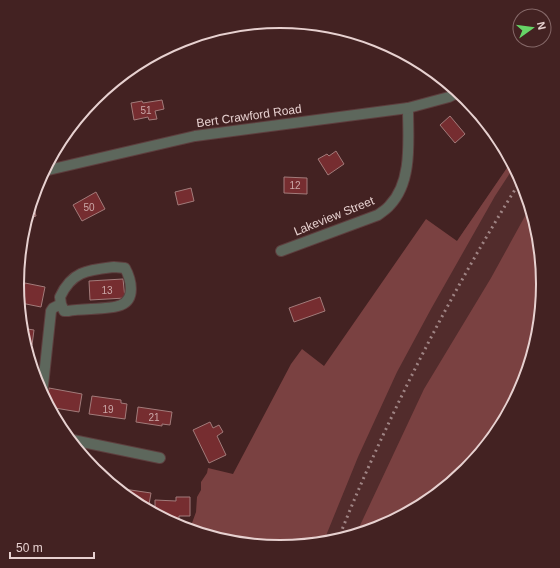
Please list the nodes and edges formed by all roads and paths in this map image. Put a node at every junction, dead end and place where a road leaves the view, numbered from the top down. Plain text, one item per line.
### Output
1 (453, 95) edge
2 (408, 108) junction
3 (51, 169) edge
4 (281, 251) dead end
5 (61, 304) junction
6 (43, 383) edge
7 (78, 441) edge
8 (160, 458) dead end

1 - 2 street, Bert Crawford Road
2 - 3 street, Bert Crawford Road
2 - 4 street, Lakeview Street
5 - 5 street
5 - 6 street
7 - 8 street

